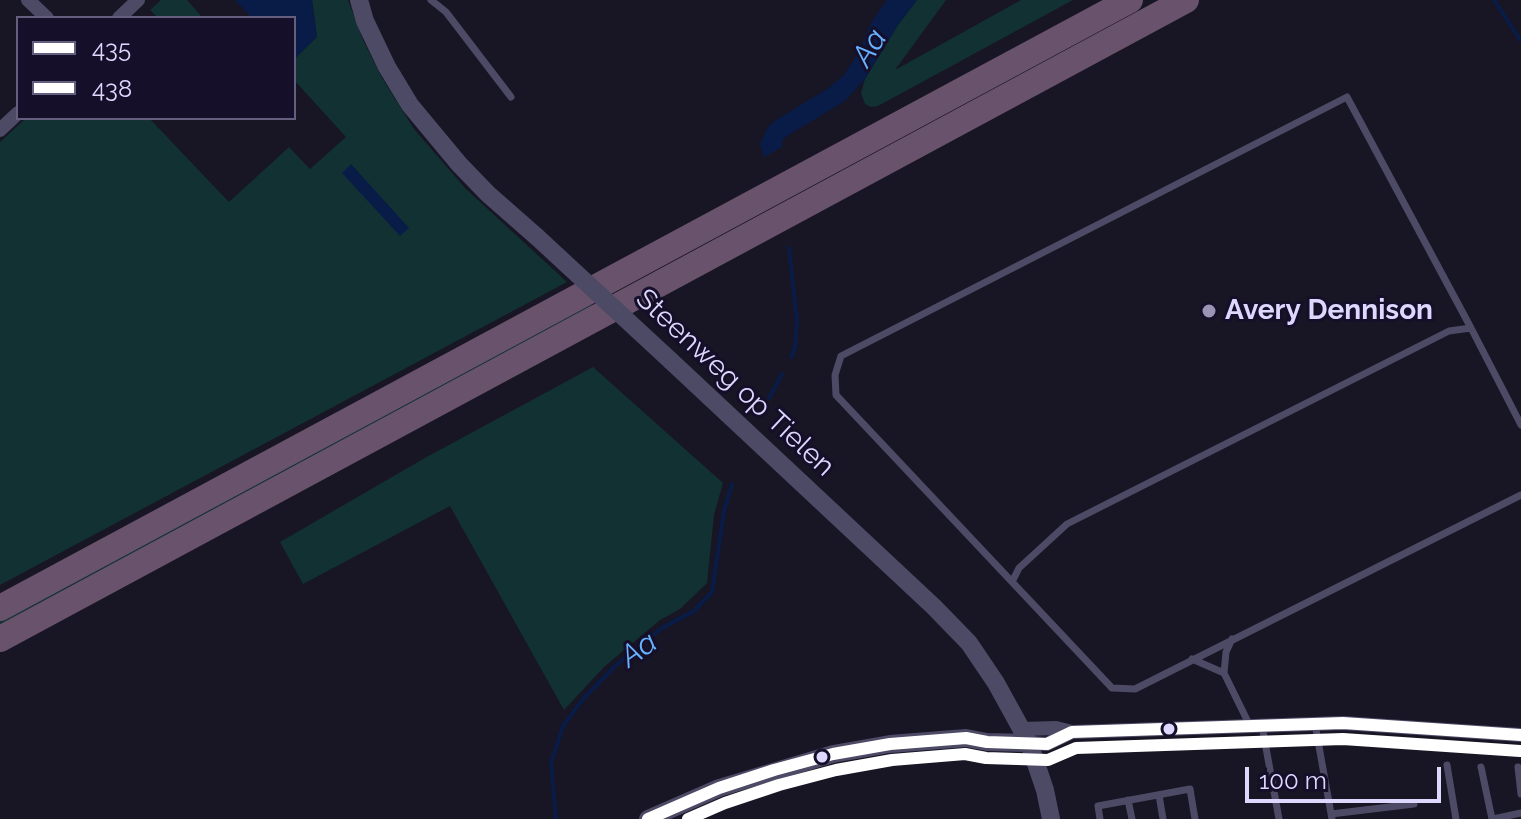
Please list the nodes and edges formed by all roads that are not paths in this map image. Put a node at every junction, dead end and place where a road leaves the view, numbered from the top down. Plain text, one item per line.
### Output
1 (28, 0) edge
2 (138, 0) edge
3 (359, 0) edge
4 (431, 0) edge
5 (1130, 0) edge
6 (1186, 0) edge
7 (45, 16) edge
8 (121, 16) edge
9 (511, 97) dead end
10 (16, 115) edge
11 (0, 130) edge
12 (1471, 328) junction
13 (1521, 425) edge
14 (1521, 495) edge
15 (1012, 582) junction
16 (0, 608) edge
17 (0, 639) edge
18 (1232, 639) junction
19 (1192, 659) junction
20 (1224, 673) junction
21 (1315, 724) junction
22 (1256, 726) junction
23 (1521, 735) edge
24 (1025, 736) junction
25 (1447, 765) dead end
26 (1481, 767) dead end
27 (1518, 767) dead end
28 (1521, 794) edge
29 (1159, 795) junction
30 (1128, 800) junction
31 (1414, 804) dead end
32 (1521, 813) edge
33 (1332, 817) edge
34 (648, 819) edge
35 (1051, 819) edge
36 (1100, 819) edge
37 (1132, 819) edge
38 (1163, 819) edge
39 (1195, 819) edge
40 (1279, 819) edge
41 (1456, 819) edge
42 (1493, 819) edge

1 - 7 street
2 - 8 street
3 - 24 street, Steenweg op Tielen, bridge
4 - 9 lane
5 - 16 highway
6 - 17 highway
10 - 11 street
12 - 13 lane
12 - 15 lane
12 - 15 lane
14 - 18 lane
15 - 19 lane
18 - 19 lane
18 - 20 lane
19 - 20 lane
20 - 22 lane
21 - 22 street
21 - 23 street
21 - 33 lane
22 - 24 street
22 - 40 lane
24 - 34 street
24 - 35 street, Steenweg op Tielen
25 - 41 lane
26 - 42 lane
27 - 28 lane
29 - 30 lane
29 - 38 lane
29 - 39 lane
30 - 36 lane
30 - 37 lane
31 - 33 lane
32 - 42 lane

